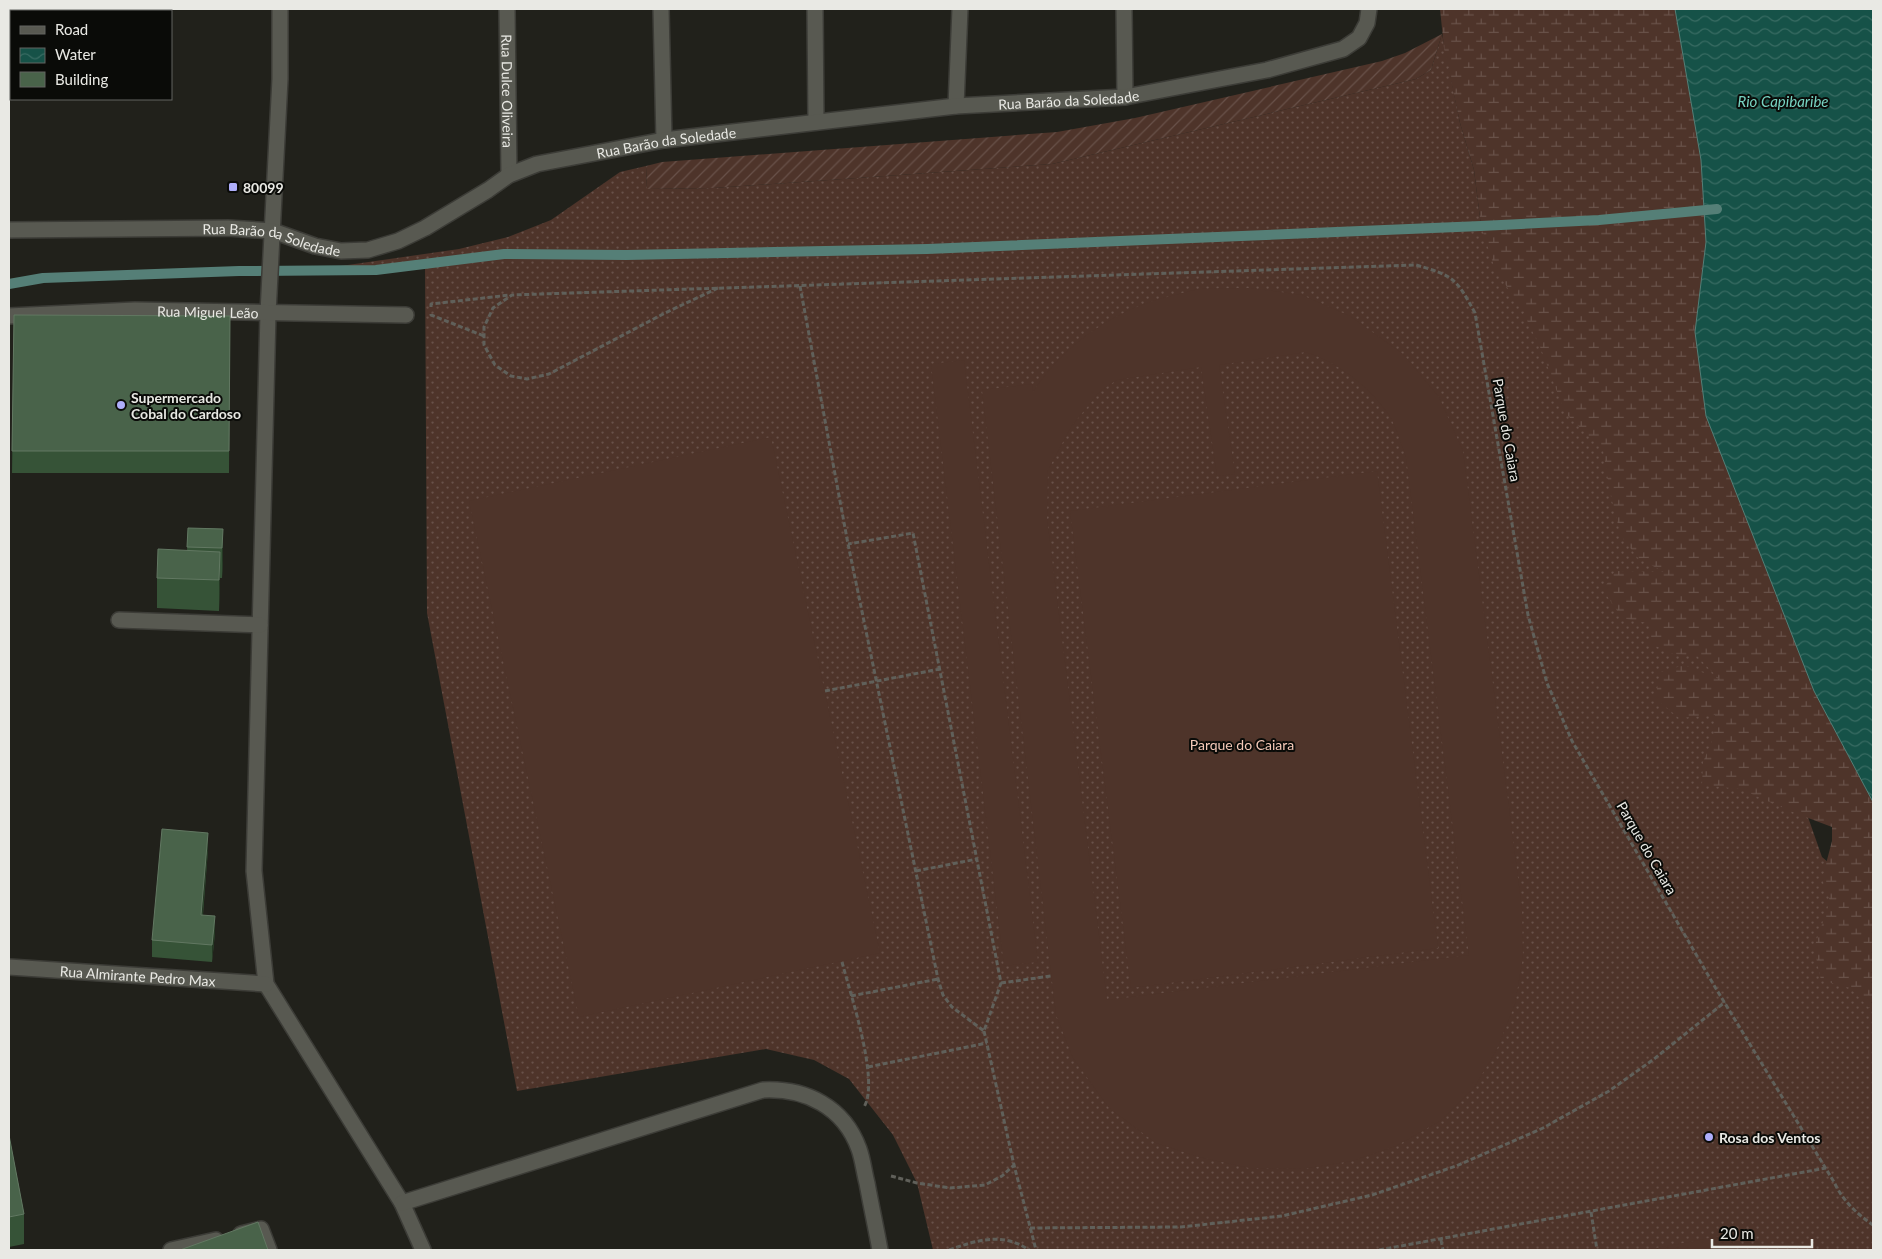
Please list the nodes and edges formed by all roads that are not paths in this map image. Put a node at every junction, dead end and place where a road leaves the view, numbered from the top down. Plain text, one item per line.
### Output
1 (280, 9) edge
2 (507, 9) edge
3 (661, 9) edge
4 (815, 9) edge
5 (960, 9) edge
6 (1124, 9) edge
7 (1370, 9) edge
8 (1125, 97) junction
9 (956, 106) junction
10 (816, 122) junction
11 (664, 140) junction
12 (509, 175) junction
13 (9, 230) edge
14 (273, 237) junction
15 (268, 313) junction
16 (406, 315) dead end
17 (9, 316) edge
18 (120, 620) dead end
19 (260, 625) junction
20 (9, 967) edge
21 (266, 984) junction
22 (402, 1203) junction
23 (171, 1250) edge
24 (269, 1250) edge
25 (423, 1250) edge
26 (880, 1250) edge

1 - 14 street
2 - 12 street, Rua Dulce Oliveira
3 - 11 street
4 - 10 street
5 - 9 street
6 - 8 street
7 - 8 street, Rua Barão da Soledade
8 - 9 street, Rua Barão da Soledade
9 - 10 street, Rua Barão da Soledade
10 - 11 street, Rua Barão da Soledade
11 - 12 street, Rua Barão da Soledade
12 - 14 street, Rua Barão da Soledade
13 - 14 street, Rua Barão da Soledade
14 - 15 street
15 - 16 street, Rua Miguel Leão
15 - 17 street, Rua Miguel Leão
15 - 19 street
18 - 19 street
19 - 21 street
20 - 21 street, Rua Almirante Pedro Max
21 - 22 street
22 - 25 street
22 - 26 street
23 - 24 street

